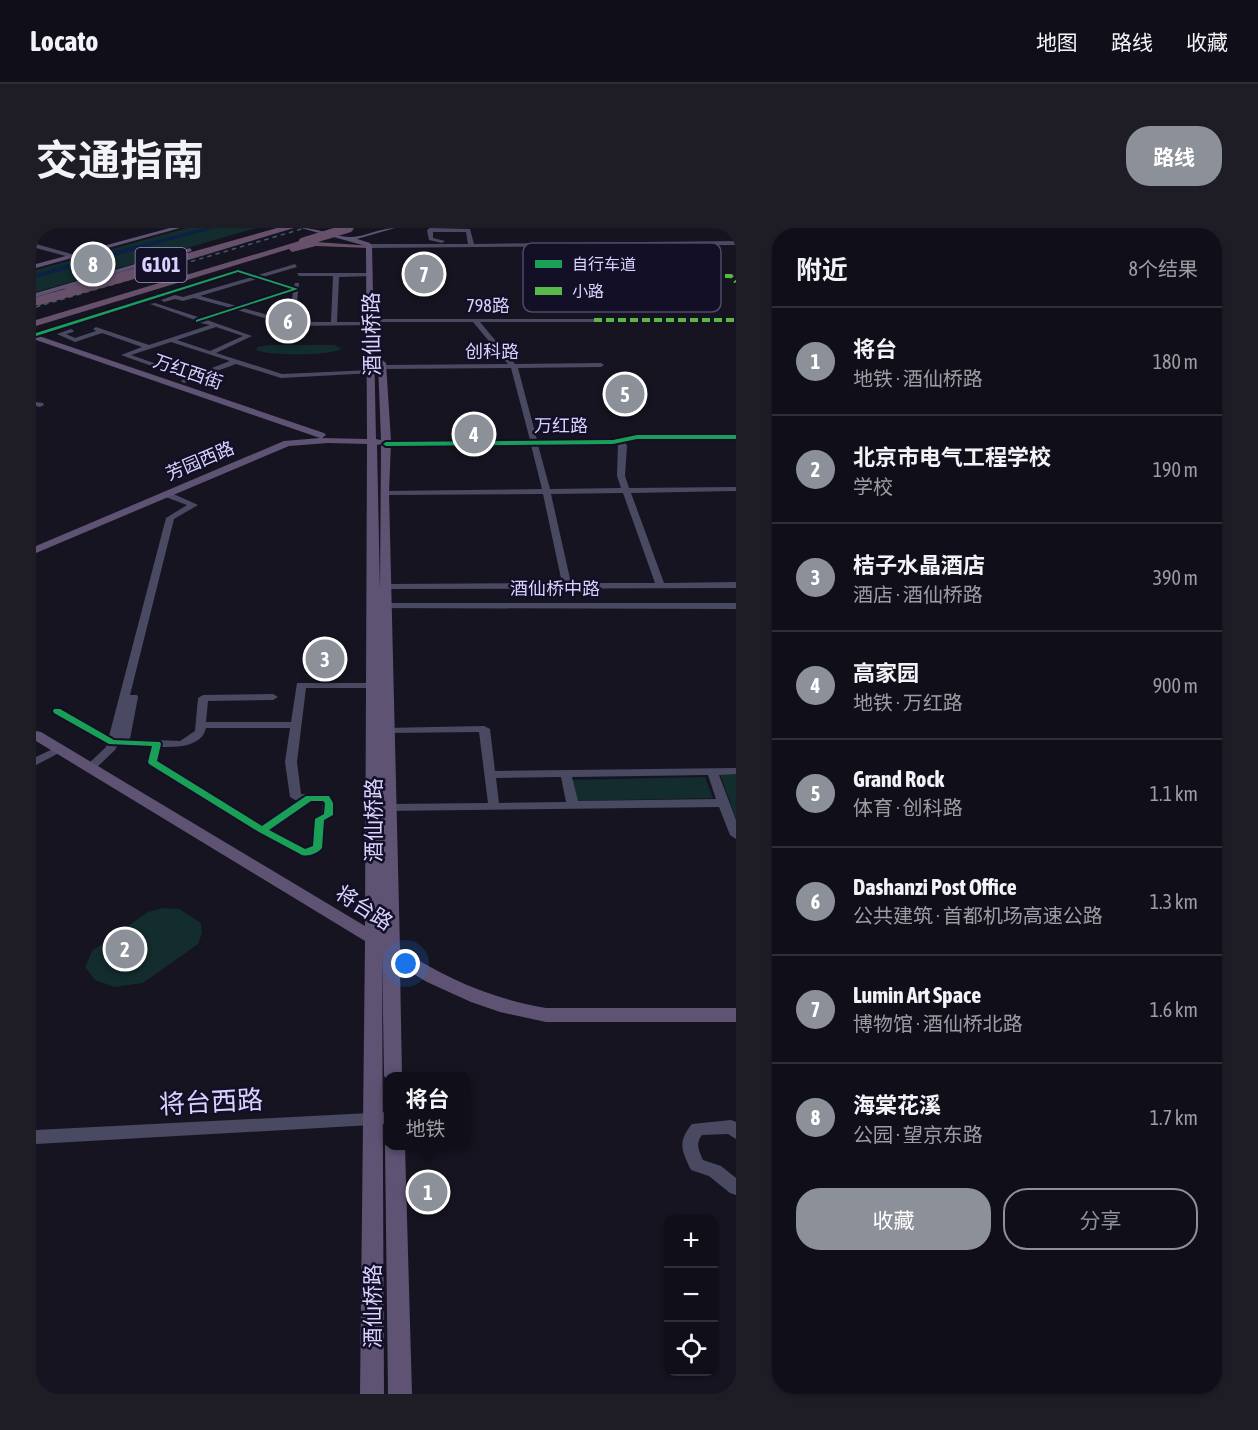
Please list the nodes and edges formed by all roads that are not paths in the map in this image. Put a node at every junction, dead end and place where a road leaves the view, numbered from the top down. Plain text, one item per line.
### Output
1 (161, 228) edge
2 (177, 228) edge
3 (268, 228) edge
4 (276, 228) edge
5 (285, 228) edge
6 (291, 228) edge
7 (304, 228) edge
8 (314, 228) edge
9 (339, 228) edge
10 (349, 228) edge
11 (392, 228) edge
12 (323, 229) edge
13 (382, 232) junction
14 (355, 238) junction
15 (301, 241) junction
16 (470, 242) junction
17 (603, 243) edge
18 (372, 244) junction
19 (523, 244) edge
20 (721, 244) edge
21 (736, 244) edge
22 (36, 246) edge
23 (268, 249) junction
24 (189, 251) junction
25 (203, 254) junction
26 (69, 255) junction
27 (36, 264) edge
28 (147, 266) junction
29 (282, 266) dead end
30 (295, 266) junction
31 (299, 274) junction
32 (335, 275) junction
33 (370, 275) junction
34 (254, 278) junction
35 (380, 283) dead end
36 (151, 289) junction
37 (296, 289) junction
38 (194, 296) junction
39 (36, 299) edge
40 (153, 304) junction
41 (237, 308) junction
42 (381, 311) dead end
43 (53, 315) junction
44 (594, 320) dead end
45 (36, 321) edge
46 (198, 321) junction
47 (381, 321) junction
48 (475, 321) junction
49 (76, 322) junction
50 (292, 324) junction
51 (334, 324) junction
52 (372, 324) junction
53 (87, 326) junction
54 (214, 326) junction
55 (102, 331) junction
56 (382, 332) dead end
57 (36, 336) edge
58 (171, 340) junction
59 (36, 343) edge
60 (149, 346) junction
61 (382, 352) dead end
62 (210, 353) junction
63 (234, 362) junction
64 (601, 365) dead end
65 (382, 367) junction
66 (514, 367) junction
67 (372, 372) junction
68 (191, 378) junction
69 (174, 385) junction
70 (270, 426) dead end
71 (330, 436) junction
72 (736, 436) edge
73 (372, 438) junction
74 (532, 441) junction
75 (621, 441) junction
76 (386, 443) junction
77 (736, 489) edge
78 (626, 491) junction
79 (547, 492) junction
80 (384, 493) junction
81 (166, 494) junction
82 (36, 544) edge
83 (36, 550) edge
84 (660, 585) junction
85 (736, 585) edge
86 (567, 586) junction
87 (387, 587) junction
88 (381, 606) junction
89 (736, 606) edge
90 (374, 685) junction
91 (133, 697) dead end
92 (273, 697) dead end
93 (57, 711) dead end
94 (201, 725) junction
95 (296, 725) junction
96 (388, 730) junction
97 (36, 735) edge
98 (118, 743) junction
99 (157, 744) junction
100 (59, 749) junction
101 (36, 762) edge
102 (90, 768) junction
103 (712, 771) junction
104 (736, 771) edge
105 (490, 775) junction
106 (566, 775) junction
107 (309, 798) junction
108 (723, 803) junction
109 (573, 806) junction
110 (494, 807) junction
111 (389, 808) junction
112 (262, 830) junction
113 (736, 835) edge
114 (374, 939) junction
115 (391, 952) junction
116 (736, 1016) edge
117 (393, 1072) edge
118 (381, 1118) edge
119 (736, 1132) edge
120 (36, 1137) edge
121 (395, 1150) edge
122 (736, 1188) edge
123 (372, 1394) edge
124 (400, 1394) edge

1 - 26 main road
2 - 26 main road
3 - 24 main road
4 - 39 highway, G101, bridge
5 - 39 highway, G101, bridge
6 - 25 main road
7 - 18 main road
8 - 12 main road
9 - 15 highway, bridge
10 - 15 highway, bridge
11 - 13 main road
12 - 14 main road
13 - 14 main road
13 - 18 main road
14 - 18 main road
15 - 23 highway
15 - 36 highway
16 - 16 street
16 - 17 street
16 - 18 street
18 - 19 street
18 - 33 main road, 酒仙桥路
18 - 35 main road, 酒仙桥路
18 - 36 highway
20 - 21 street
22 - 26 street
23 - 28 highway
23 - 43 highway
24 - 28 highway
24 - 39 main road
25 - 28 main road
25 - 39 highway, bridge
26 - 27 main road
28 - 39 highway
29 - 30 street
30 - 31 street
30 - 34 street
31 - 32 street
31 - 37 street
32 - 33 street
32 - 51 street
33 - 52 main road, 酒仙桥路
34 - 37 street
34 - 38 street
34 - 49 street
36 - 43 highway
37 - 41 street
37 - 50 street
38 - 40 street
38 - 41 street
40 - 46 street
40 - 53 street
41 - 46 street
41 - 50 street
42 - 47 main road, 酒仙桥路
43 - 45 highway
44 - 48 street, 798路
46 - 54 street
47 - 48 street, 798路
47 - 56 main road, 酒仙桥路
48 - 66 street
49 - 53 street
49 - 57 street
50 - 51 street
51 - 52 street
52 - 67 main road, 酒仙桥路
53 - 55 street
53 - 55 street
54 - 58 street
54 - 62 street
55 - 60 street
57 - 69 main road, 万红西街
58 - 60 street
58 - 62 street
59 - 70 main road, 万红西街
60 - 68 street
61 - 65 main road, 酒仙桥路
62 - 63 street
63 - 67 street
63 - 68 street
64 - 66 street, 创科路
65 - 66 street, 创科路
65 - 76 main road, 酒仙桥路
66 - 74 street
67 - 73 main road, 酒仙桥路
68 - 69 street
69 - 71 main road, 万红西街
71 - 73 main road, 芳园西路
71 - 82 main road, 芳园西路
72 - 74 street, 万红路
72 - 75 street, 万红路
73 - 76 main road, 芳园西路
73 - 81 main road, 芳园西路
73 - 88 main road, 酒仙桥路
74 - 75 street, 万红路
74 - 76 street, 万红路
74 - 79 street
75 - 78 street
76 - 80 main road, 酒仙桥路
77 - 78 street
78 - 79 street
78 - 84 street
79 - 80 street
79 - 86 street
80 - 87 main road, 酒仙桥路
81 - 83 main road, 芳园西路
81 - 98 street
84 - 85 street
84 - 86 street
86 - 87 street
87 - 88 main road, 酒仙桥路
88 - 89 street, 酒仙桥中路
88 - 90 main road, 酒仙桥路
88 - 96 main road, 酒仙桥路
90 - 95 street
90 - 114 main road, 酒仙桥路
91 - 98 street
92 - 94 street
93 - 98 street
94 - 95 street
94 - 99 street
95 - 107 street
96 - 105 street
96 - 111 main road, 酒仙桥路
97 - 100 main road, 将台路
98 - 99 street
98 - 102 street
99 - 112 street
100 - 101 street
100 - 102 main road, 将台路
102 - 114 main road, 将台路
103 - 104 street
103 - 106 street
103 - 108 street
105 - 106 street
105 - 110 street
106 - 109 street
107 - 112 street
107 - 112 street
108 - 109 street
108 - 113 street
109 - 110 street
110 - 111 street
111 - 115 main road, 酒仙桥路
114 - 115 main road, 将台路
114 - 118 main road, 酒仙桥路
115 - 116 main road, 将台路
115 - 117 main road, 酒仙桥路
118 - 120 street, 将台西路
118 - 123 main road, 酒仙桥路
119 - 122 street
121 - 124 main road, 酒仙桥路

